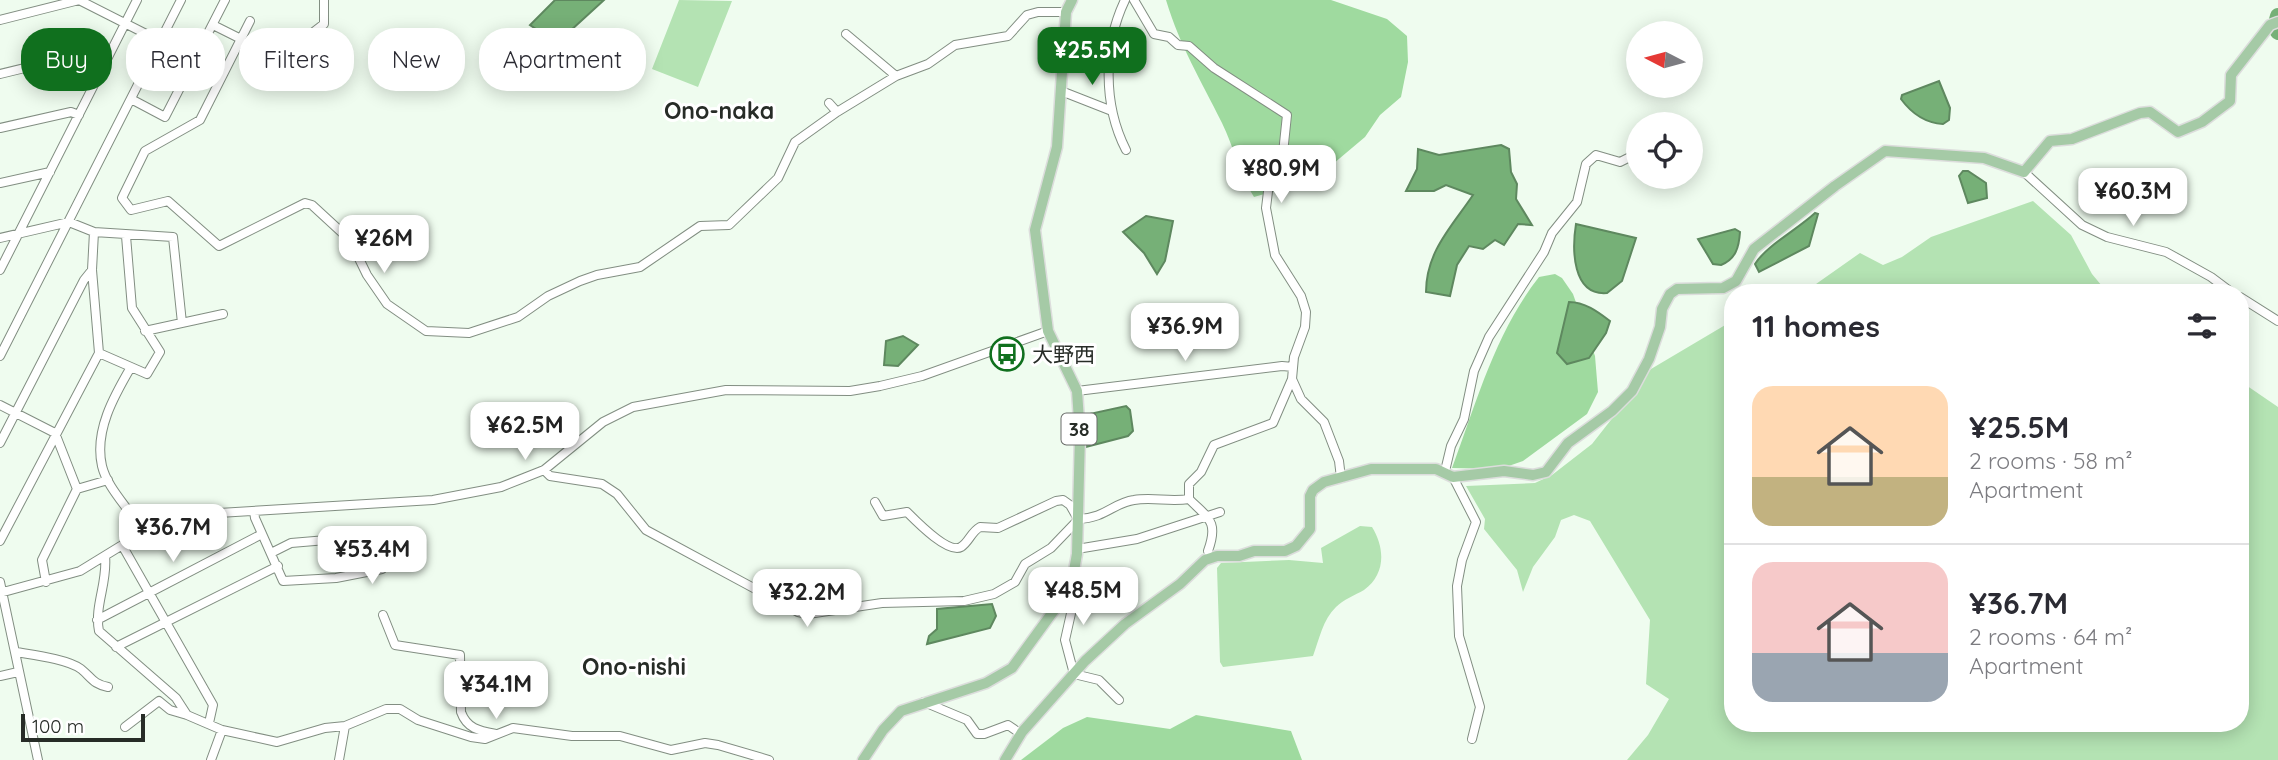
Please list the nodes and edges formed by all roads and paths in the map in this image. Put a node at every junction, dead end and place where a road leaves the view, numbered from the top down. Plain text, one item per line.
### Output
1 (80, 0) edge
2 (137, 0) edge
3 (181, 0) edge
4 (225, 0) edge
5 (324, 0) edge
6 (1072, 0) edge
7 (1125, 0) edge
8 (1134, 0) edge
9 (1066, 12) junction
10 (0, 20) edge
11 (250, 21) dead end
12 (2276, 22) edge
13 (125, 24) junction
14 (213, 25) junction
15 (133, 28) edge
16 (167, 28) edge
17 (246, 28) edge
18 (319, 28) edge
19 (846, 34) dead end
20 (239, 38) edge
21 (239, 43) edge
22 (112, 50) edge
23 (21, 69) edge
24 (0, 74) edge
25 (896, 76) junction
26 (91, 91) edge
27 (135, 91) edge
28 (1061, 91) junction
29 (131, 99) junction
30 (830, 103) dead end
31 (1112, 111) junction
32 (837, 112) junction
33 (79, 115) junction
34 (0, 128) edge
35 (1126, 150) dead end
36 (1626, 159) edge
37 (50, 172) junction
38 (2024, 172) junction
39 (0, 183) edge
40 (69, 222) junction
41 (94, 232) junction
42 (19, 234) junction
43 (127, 236) junction
44 (0, 238) edge
45 (0, 270) edge
46 (92, 270) junction
47 (1730, 284) edge
48 (2220, 284) edge
49 (1724, 287) edge
50 (2249, 303) edge
51 (223, 314) dead end
52 (2278, 321) edge
53 (182, 323) junction
54 (145, 331) junction
55 (1048, 331) junction
56 (99, 353) junction
57 (0, 356) edge
58 (131, 367) junction
59 (1293, 367) junction
60 (1292, 379) junction
61 (1077, 391) junction
62 (0, 405) edge
63 (15, 413) junction
64 (55, 433) junction
65 (0, 443) edge
66 (1339, 461) junction
67 (544, 470) junction
68 (1358, 472) junction
69 (1449, 474) junction
70 (1341, 478) junction
71 (108, 480) junction
72 (77, 489) junction
73 (1189, 499) junction
74 (875, 502) dead end
75 (254, 511) junction
76 (1220, 512) dead end
77 (130, 513) dead end
78 (1209, 516) junction
79 (1078, 519) junction
80 (262, 534) junction
81 (0, 541) edge
82 (122, 545) junction
83 (1077, 549) junction
84 (1208, 551) dead end
85 (271, 553) junction
86 (105, 556) junction
87 (278, 566) junction
88 (46, 582) junction
89 (0, 583) edge
90 (1071, 587) junction
91 (148, 592) junction
92 (1, 593) edge
93 (383, 615) dead end
94 (97, 620) junction
95 (166, 622) junction
96 (116, 646) junction
97 (16, 652) junction
98 (18, 671) junction
99 (1074, 674) junction
100 (0, 676) edge
101 (108, 687) dead end
102 (1119, 700) dead end
103 (923, 702) junction
104 (187, 715) junction
105 (134, 720) junction
106 (209, 723) junction
107 (345, 726) junction
108 (125, 727) dead end
109 (141, 727) dead end
110 (222, 730) junction
111 (1021, 734) junction
112 (499, 735) junction
113 (1472, 740) dead end
114 (38, 760) edge
115 (211, 760) edge
116 (339, 760) edge
117 (769, 760) edge
118 (863, 760) edge
119 (1005, 760) edge

1 - 10 street
1 - 13 street
2 - 13 street
3 - 16 street
4 - 14 street
5 - 18 street
6 - 9 main road, 38
7 - 31 street
8 - 59 street
9 - 25 street
9 - 28 main road, 38
11 - 17 street
12 - 38 main road
13 - 15 street
13 - 22 street
14 - 20 street
14 - 29 street
19 - 25 street
21 - 32 street
23 - 24 street
25 - 32 street
26 - 33 street
27 - 29 street
28 - 31 street
28 - 55 main road, 38
29 - 40 street
30 - 32 street
31 - 35 street
33 - 34 street
33 - 37 street
36 - 69 street
37 - 39 street
37 - 42 street
38 - 47 main road
38 - 48 street
40 - 41 street
40 - 42 street
40 - 57 street
41 - 43 street
41 - 46 street
42 - 44 street
42 - 45 street
43 - 53 street
43 - 54 street
46 - 56 street
46 - 63 street
49 - 69 main road
50 - 52 street
51 - 53 street
53 - 54 street
54 - 58 street
55 - 61 main road, 38
55 - 67 street
56 - 58 street
56 - 64 street
58 - 71 street
59 - 60 street
59 - 61 street
60 - 66 street
60 - 73 street
61 - 79 main road, 38
62 - 63 street
63 - 64 street
63 - 65 street
64 - 72 street
64 - 81 street
66 - 68 street
66 - 70 street
67 - 75 street
67 - 79 street
68 - 69 main road
68 - 70 main road
69 - 113 street
70 - 99 main road
71 - 72 street
71 - 77 street
72 - 88 street
73 - 78 street
73 - 79 street
74 - 79 street
75 - 80 street
75 - 82 street
76 - 78 street
78 - 83 street
78 - 84 street
79 - 83 main road, 38
80 - 85 street
80 - 91 street
82 - 86 street
82 - 91 street
83 - 90 main road, 38
85 - 87 street
85 - 87 street
86 - 88 street
86 - 94 street
87 - 95 street
88 - 92 street
89 - 92 street
90 - 99 street
90 - 103 main road, 38
91 - 94 street
91 - 95 street
92 - 97 street
93 - 112 street
94 - 96 street
95 - 96 street
95 - 106 street
96 - 104 street
97 - 98 street
97 - 101 street
98 - 100 street
98 - 114 street
99 - 102 street
99 - 111 main road
103 - 111 street
103 - 118 main road, 38
104 - 105 street
104 - 106 street
105 - 108 street
105 - 109 street
106 - 110 street
107 - 110 street
107 - 112 street
107 - 116 street
110 - 115 street
111 - 119 main road
112 - 117 street

